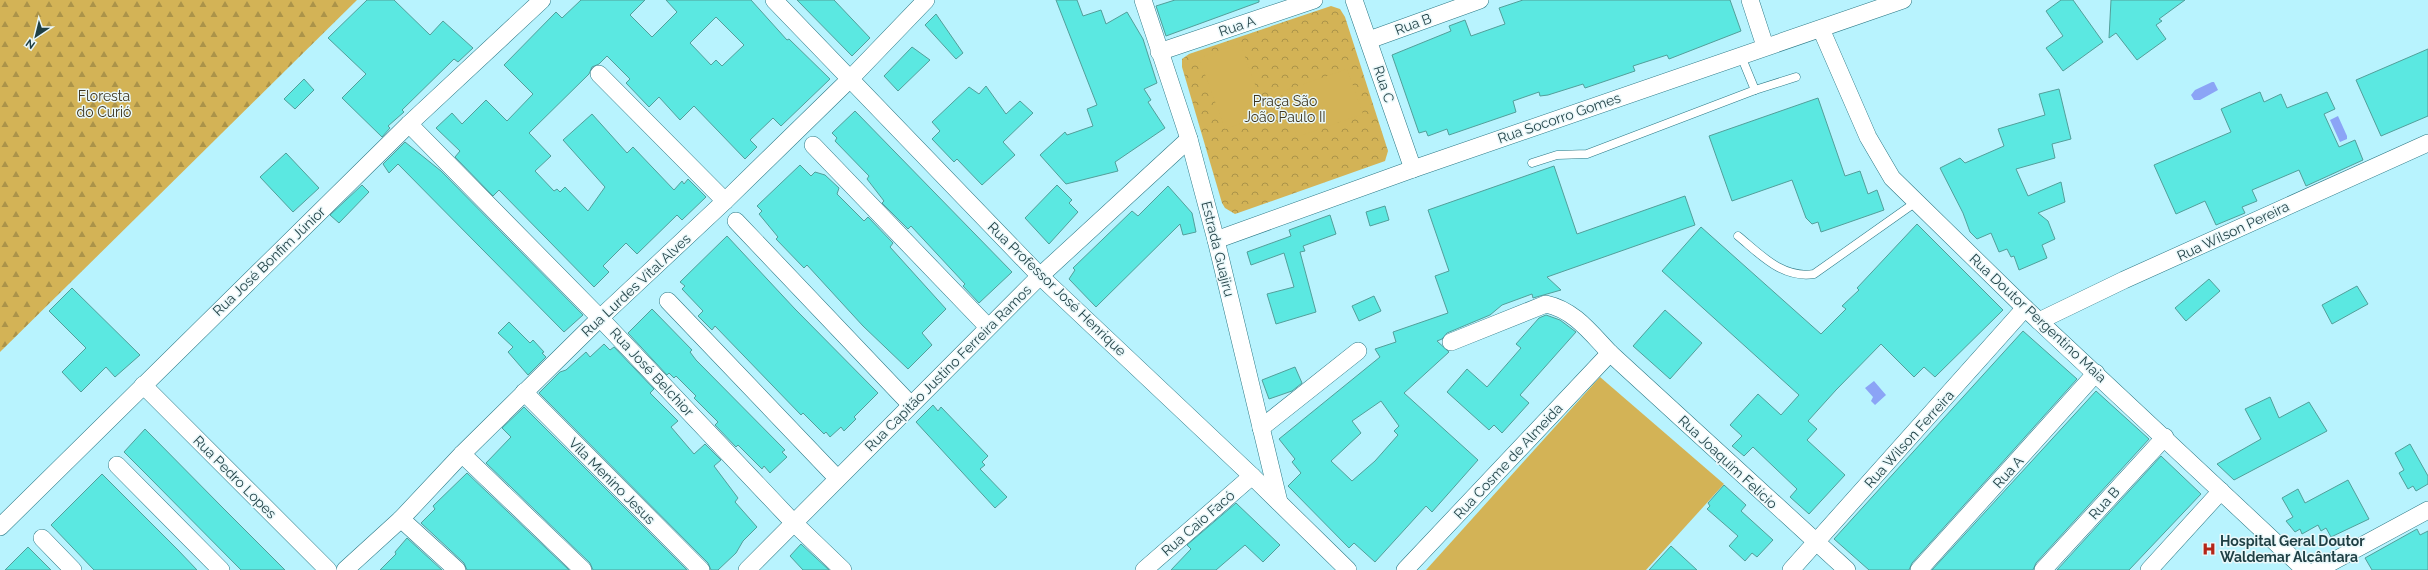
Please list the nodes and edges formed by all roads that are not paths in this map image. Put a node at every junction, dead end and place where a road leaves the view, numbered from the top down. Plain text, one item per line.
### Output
1 (542, 0) edge
2 (774, 0) edge
3 (926, 0) edge
4 (1143, 0) edge
5 (1314, 0) edge
6 (1354, 0) edge
7 (1480, 0) edge
8 (1750, 0) edge
9 (1903, 0) edge
10 (1821, 29) junction
11 (1370, 40) junction
12 (1766, 46) junction
13 (1159, 52) junction
14 (1741, 56) junction
15 (599, 74) dead end
16 (1796, 77) dead end
17 (851, 78) junction
18 (1755, 90) junction
19 (409, 124) junction
20 (1189, 139) junction
21 (2428, 143) edge
22 (813, 145) dead end
23 (1532, 163) dead end
24 (1413, 169) junction
25 (725, 201) junction
26 (1916, 202) junction
27 (736, 221) dead end
28 (1738, 236) dead end
29 (1216, 240) junction
30 (1040, 276) junction
31 (668, 301) dead end
32 (2025, 308) junction
33 (600, 318) junction
34 (2039, 321) junction
35 (988, 327) junction
36 (1450, 342) dead end
37 (1358, 351) dead end
38 (1610, 353) junction
39 (2096, 374) junction
40 (143, 385) junction
41 (524, 392) junction
42 (910, 404) junction
43 (1261, 428) junction
44 (2165, 437) junction
45 (462, 454) junction
46 (117, 465) dead end
47 (1252, 476) junction
48 (837, 478) junction
49 (2221, 491) junction
50 (1279, 502) junction
51 (2428, 510) edge
52 (401, 519) junction
53 (793, 522) junction
54 (0, 527) edge
55 (42, 538) dead end
56 (1816, 544) junction
57 (73, 570) edge
58 (221, 570) edge
59 (328, 570) edge
60 (345, 570) edge
61 (457, 570) edge
62 (583, 570) edge
63 (701, 570) edge
64 (747, 570) edge
65 (843, 570) edge
66 (1144, 570) edge
67 (1348, 570) edge
68 (1405, 570) edge
69 (1791, 570) edge
70 (1847, 570) edge
71 (1919, 570) edge
72 (2043, 570) edge
73 (2149, 570) edge
74 (2305, 570) edge
75 (2317, 570) edge

1 - 19 street, Rua José Bonfim Júnior
2 - 17 street, Rua Professor José Henrique
3 - 17 street, Rua Lurdes Vítal Alves
4 - 13 street, Estrada Guajiru
5 - 13 street, Rua A
6 - 11 street, Rua C
7 - 11 street, Rua B
8 - 12 street
9 - 10 street, Rua Socorro Gomes
10 - 12 street, Rua Socorro Gomes
10 - 26 street, Rua Doutor Pergentino Maia
11 - 24 street, Rua C
12 - 14 street, Rua Socorro Gomes
13 - 20 street, Estrada Guajiru
14 - 18 lane
14 - 24 street, Rua Socorro Gomes
15 - 25 street
16 - 18 lane
17 - 25 street, Rua Lurdes Vítal Alves
17 - 30 street, Rua Professor José Henrique
18 - 23 lane
19 - 33 street, Rua José Belchior
19 - 40 street, Rua José Bonfim Júnior
20 - 29 street, Estrada Guajiru
20 - 30 street, Rua Capitão Justino Ferreira Ramos
21 - 34 street, Rua Wilson Pereira
22 - 35 street
24 - 29 street, Rua Socorro Gomes
25 - 33 street, Rua Lurdes Vítal Alves
26 - 28 lane
26 - 32 street, Rua Doutor Pergentino Maia
27 - 42 street
29 - 43 street, Estrada Guajiru
30 - 35 street, Rua Capitão Justino Ferreira Ramos
30 - 47 street, Rua Professor José Henrique
31 - 48 street
32 - 34 street, Rua Doutor Pergentino Maia
32 - 56 street, Rua Wilson Ferreira
33 - 41 street, Rua Lurdes Vítal Alves
33 - 53 street, Rua José Belchior
34 - 39 street, Rua Doutor Pergentino Maia
35 - 42 street, Rua Capitão Justino Ferreira Ramos
36 - 38 street, Rua Joaquim Felício
37 - 43 street
38 - 56 street, Rua Joaquim Felício
38 - 68 street, Rua Cosme de Almeida
39 - 44 street, Rua Doutor Pergentino Maia
39 - 71 street, Rua A
40 - 54 street, Rua José Bonfim Júnior
40 - 59 street, Rua Pedro Lopes
41 - 45 street, Rua Lurdes Vítal Alves
41 - 63 street, Vila Menino Jesus
42 - 48 street, Rua Capitão Justino Ferreira Ramos
43 - 50 street, Estrada Guajiru
44 - 49 street, Rua Doutor Pergentino Maia
44 - 72 street, Rua B
45 - 52 street, Rua Lurdes Vítal Alves
45 - 62 street
46 - 58 street
47 - 50 street, Rua Professor José Henrique
47 - 66 street, Rua Caio Facó
48 - 53 street, Rua Capitão Justino Ferreira Ramos
49 - 73 street
49 - 74 street, Rua Doutor Pergentino Maia
50 - 67 street, Rua Professor José Henrique
51 - 75 street
52 - 60 street, Rua Lurdes Vítal Alves
52 - 61 street
53 - 64 street, Rua Capitão Justino Ferreira Ramos
53 - 65 street, Rua José Belchior
55 - 57 street
56 - 69 street, Rua Wilson Ferreira
56 - 70 street, Rua Joaquim Felício

